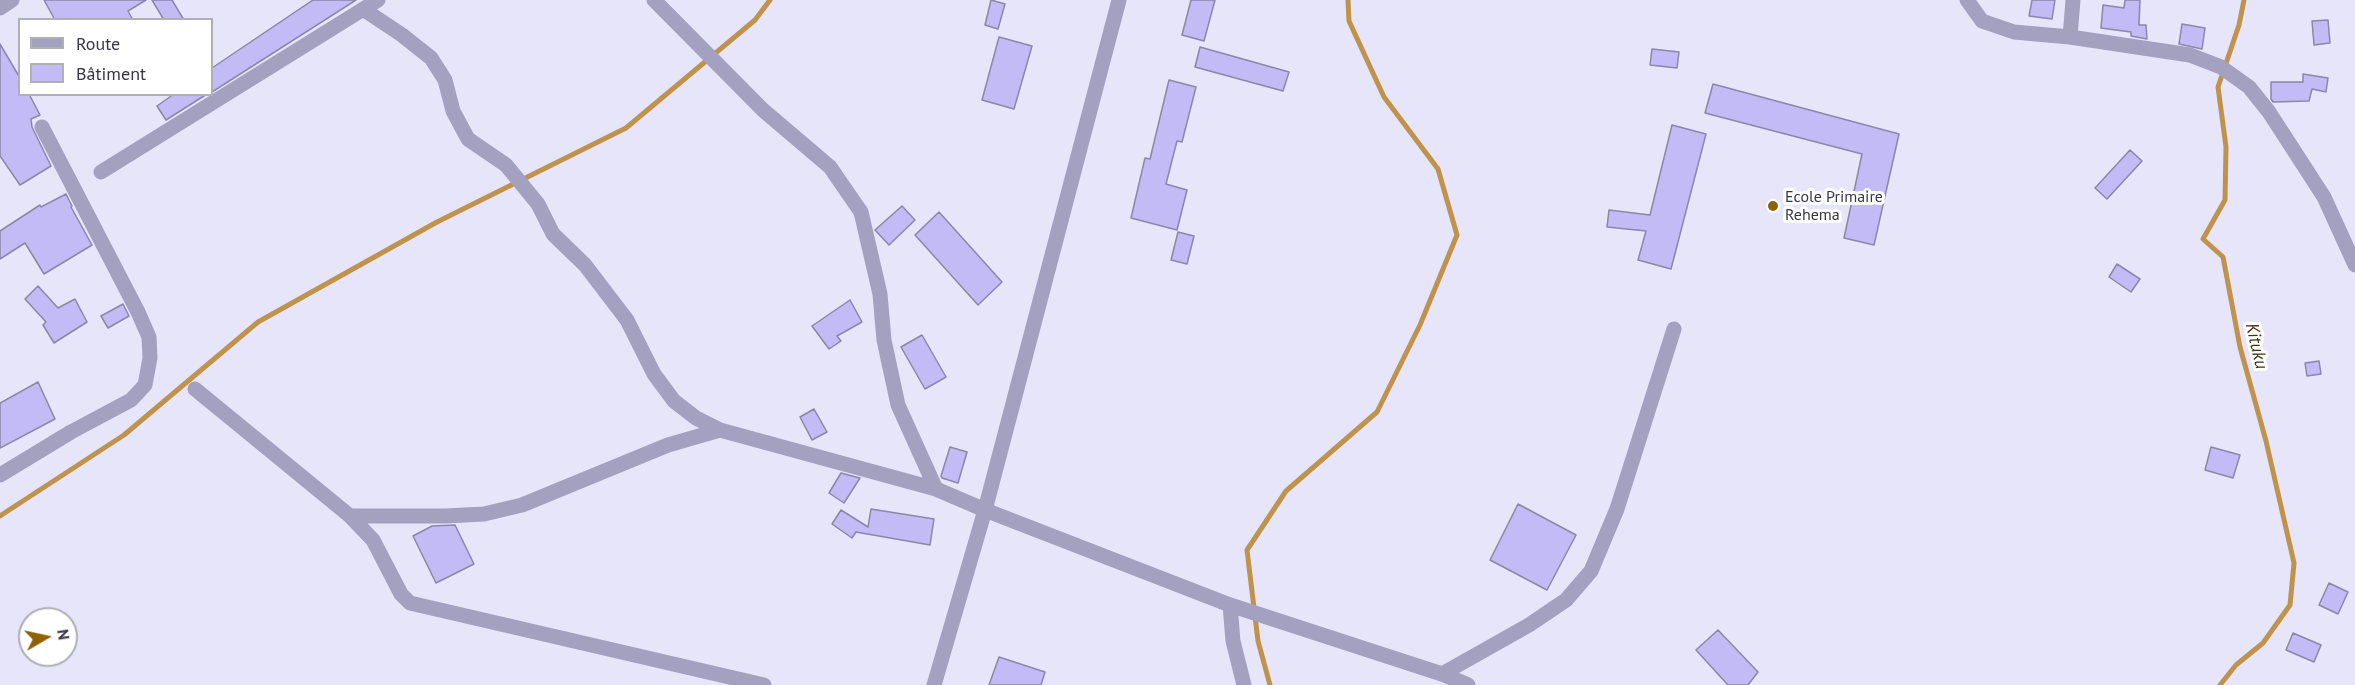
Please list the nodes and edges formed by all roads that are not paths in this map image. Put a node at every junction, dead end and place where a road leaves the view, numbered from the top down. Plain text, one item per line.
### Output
1 (12, 0) edge
2 (378, 0) edge
3 (654, 0) edge
4 (1119, 0) edge
5 (1967, 0) edge
6 (2073, 0) edge
7 (0, 8) edge
8 (363, 9) junction
9 (2070, 37) junction
10 (42, 127) dead end
11 (100, 172) dead end
12 (2355, 265) edge
13 (1674, 329) dead end
14 (195, 389) dead end
15 (720, 430) junction
16 (0, 475) edge
17 (936, 489) junction
18 (985, 510) junction
19 (350, 516) junction
20 (1230, 605) junction
21 (1442, 674) junction
22 (764, 685) edge
23 (934, 685) edge
24 (1244, 685) edge
25 (1468, 685) edge

1 - 7 street
2 - 8 street
3 - 17 street
4 - 18 street
5 - 9 street
6 - 9 street
8 - 11 street
8 - 15 street
9 - 12 street
10 - 16 street
13 - 21 street
14 - 19 street
15 - 17 street
15 - 19 street
17 - 18 street
18 - 20 street
18 - 23 street
19 - 22 street
20 - 21 street
20 - 24 street
21 - 25 street

